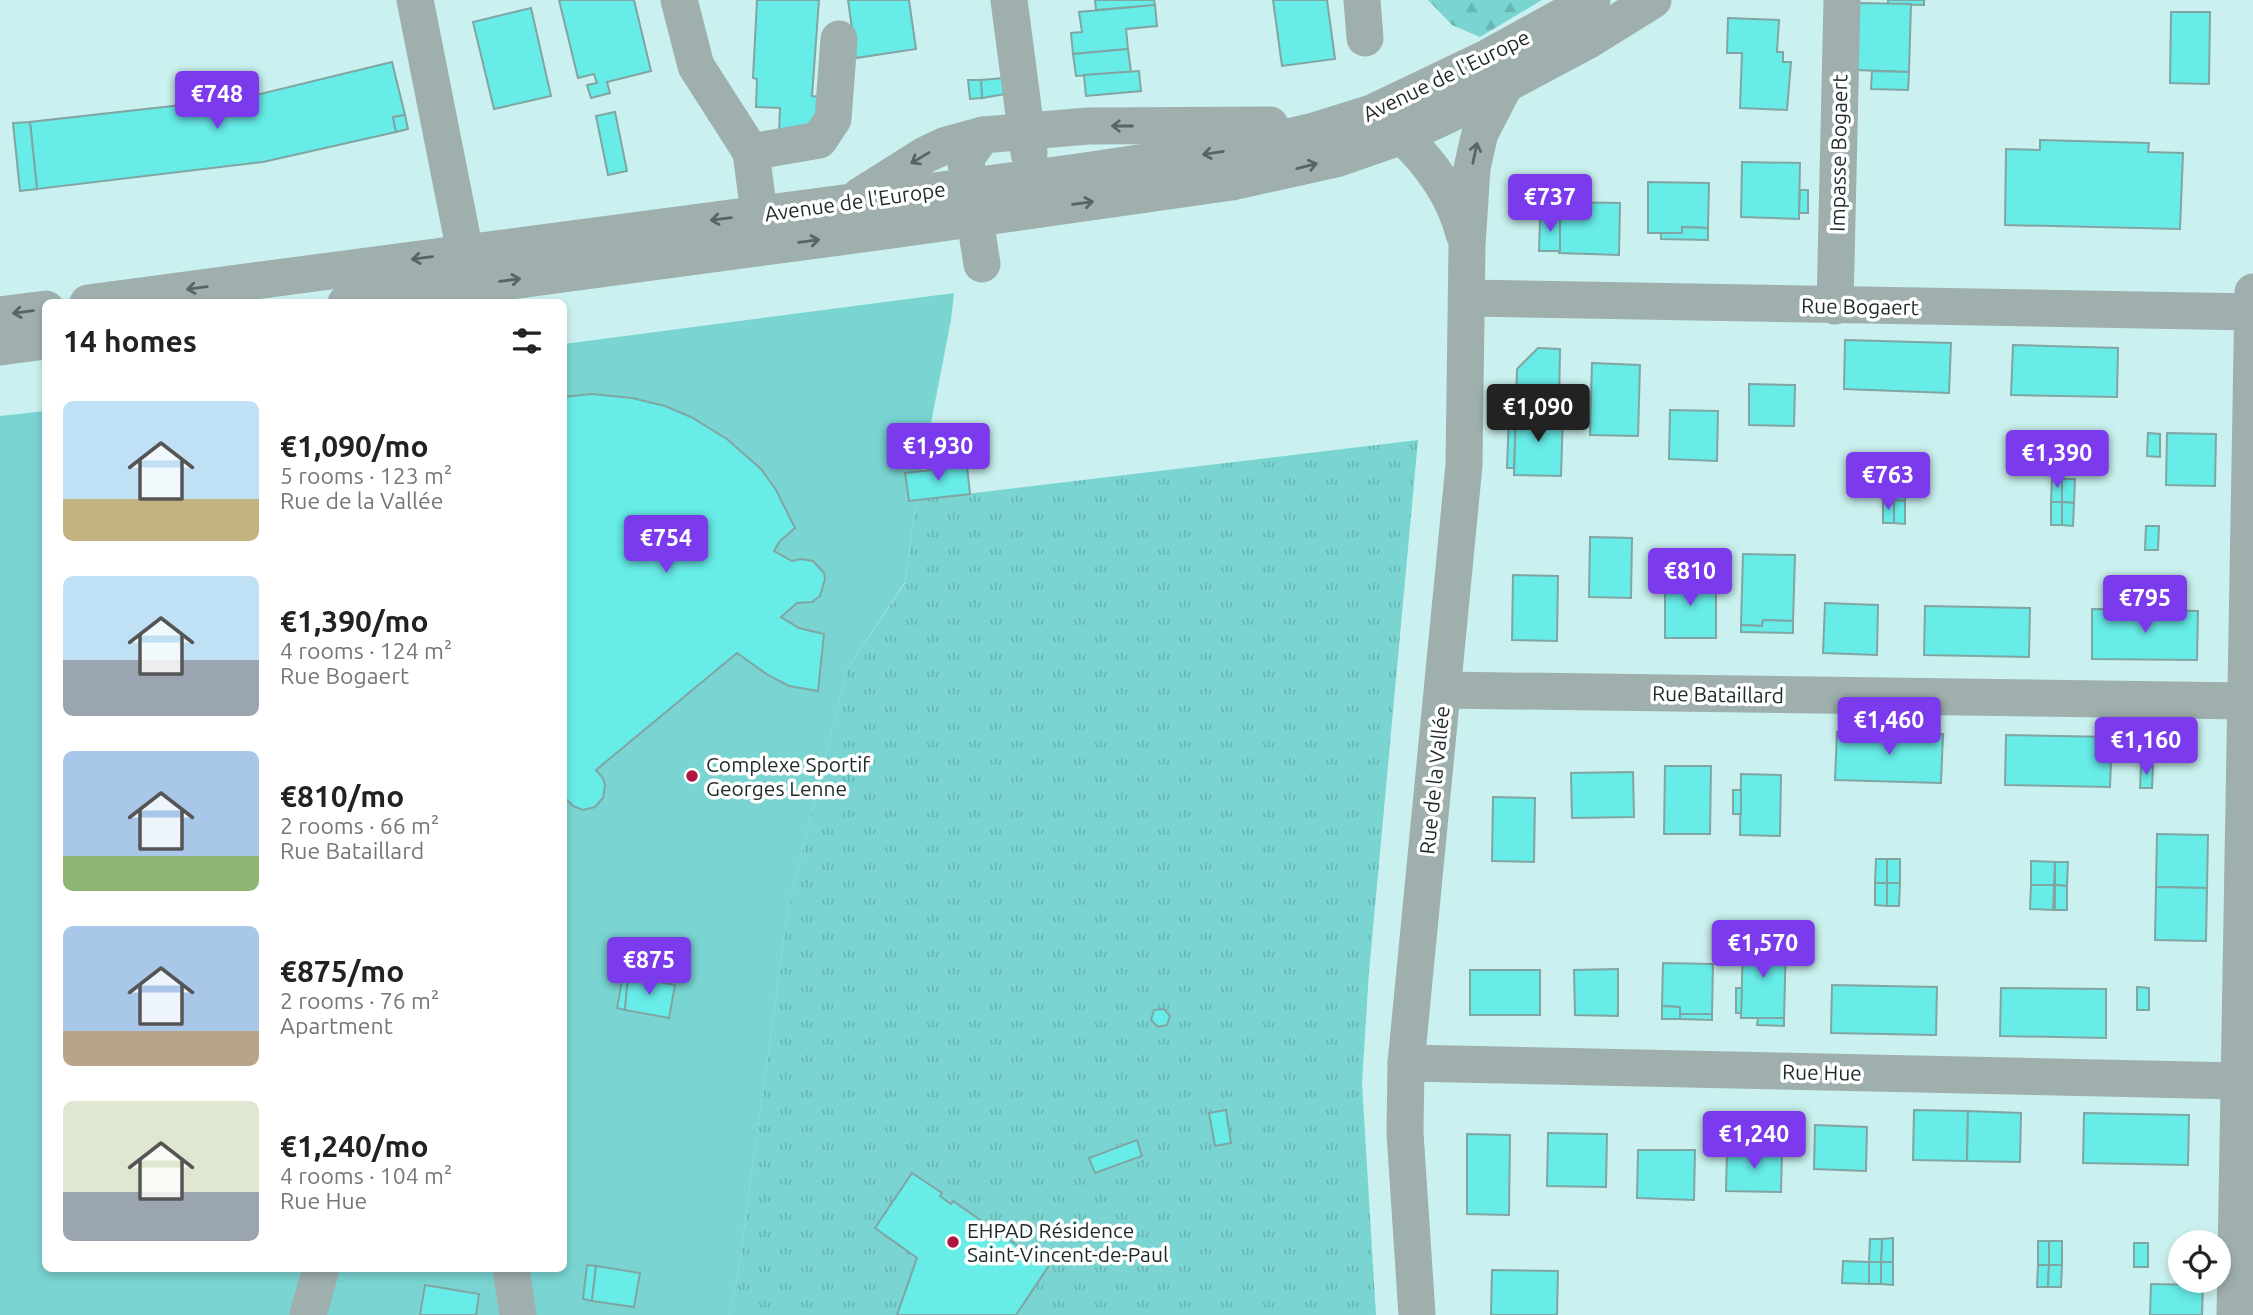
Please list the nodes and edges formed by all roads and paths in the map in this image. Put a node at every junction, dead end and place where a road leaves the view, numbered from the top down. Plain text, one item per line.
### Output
1 (415, 0) edge
2 (679, 0) edge
3 (1009, 0) edge
4 (1362, 0) edge
5 (1592, 0) edge
6 (1654, 0) edge
7 (1842, 0) edge
8 (1365, 38) dead end
9 (839, 39) dead end
10 (1505, 85) junction
11 (1337, 124) junction
12 (1026, 130) junction
13 (983, 135) junction
14 (1402, 136) junction
15 (751, 152) junction
16 (1035, 194) junction
17 (850, 202) junction
18 (970, 202) junction
19 (761, 231) junction
20 (1467, 246) junction
21 (982, 264) dead end
22 (469, 269) junction
23 (2253, 292) edge
24 (427, 297) edge
25 (1468, 298) junction
26 (133, 299) edge
27 (400, 299) edge
28 (1835, 306) junction
29 (42, 310) edge
30 (2253, 312) edge
31 (0, 315) edge
32 (42, 342) edge
33 (0, 347) edge
34 (1443, 690) junction
35 (2245, 701) junction
36 (1406, 1063) junction
37 (2239, 1081) junction
38 (2245, 1214) edge
39 (320, 1272) edge
40 (511, 1272) edge
41 (308, 1315) edge
42 (517, 1315) edge
43 (1417, 1315) edge
44 (2235, 1315) edge

1 - 22 street
2 - 15 street
3 - 12 street
4 - 8 street
5 - 11 street, Avenue de l'Europe
6 - 10 street, Avenue de l'Europe
7 - 28 street, Impasse Bogaert
9 - 15 street
10 - 14 street, Avenue de l'Europe
20 -> 10 street, Rue de la Vallée
11 -> 12 street
11 -> 16 street, Avenue de l'Europe
12 - 13 street
12 - 16 street
13 -> 17 street
13 - 18 street
16 -> 14 street, Avenue de l'Europe
14 - 20 street, Rue de la Vallée
15 - 19 street
16 - 18 street, Avenue de l'Europe
17 - 18 street, Avenue de l'Europe
17 - 19 street, Avenue de l'Europe
19 -> 18 street, Avenue de l'Europe
18 - 21 street
19 - 22 street, Avenue de l'Europe
20 - 25 street, Rue de la Vallée
22 - 24 street, Avenue de l'Europe
22 -> 26 street, Avenue de l'Europe
23 - 30 street
24 - 27 street, Avenue de l'Europe
25 - 28 street, Rue Bogaert
25 - 34 street, Rue de la Vallée
28 - 30 street, Rue Bogaert
29 -> 31 street
30 - 35 street
32 - 33 street
34 - 35 street, Rue Bataillard
34 - 36 street, Rue de la Vallée
35 - 37 street
36 - 37 street, Rue Hue
36 - 43 street, Rue de la Vallée
37 - 38 street
38 - 44 street
39 - 41 street
40 - 42 street

